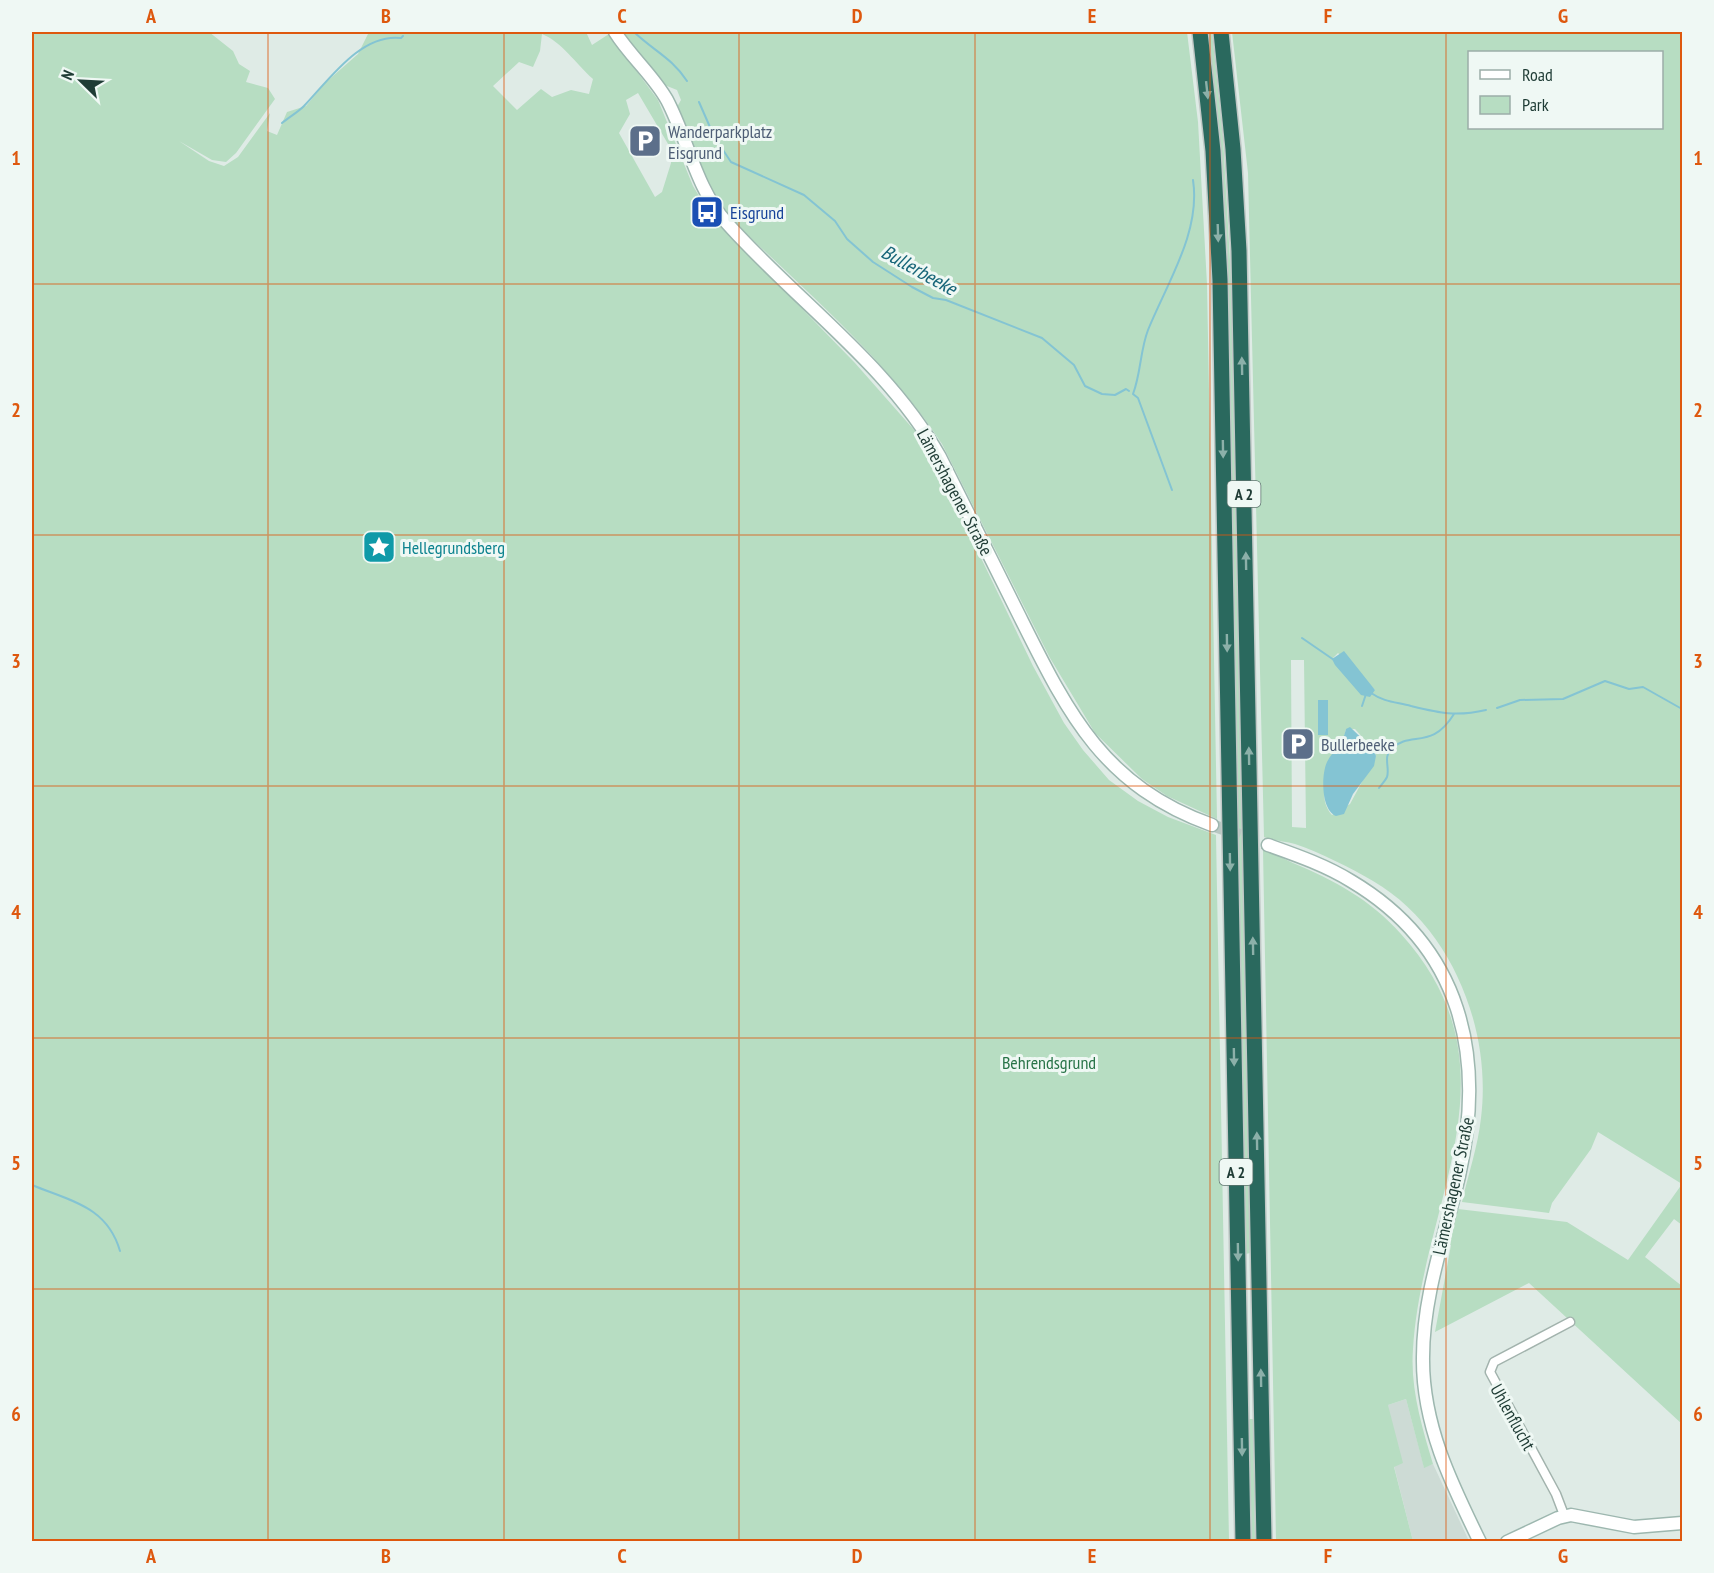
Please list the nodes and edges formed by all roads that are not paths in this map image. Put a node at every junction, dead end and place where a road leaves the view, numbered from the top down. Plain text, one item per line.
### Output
1 (615, 32) edge
2 (1200, 32) edge
3 (1221, 32) edge
4 (1212, 825) tunnel mouth
5 (1268, 845) tunnel mouth
6 (1570, 1322) dead end
7 (1564, 1515) junction
8 (1683, 1523) edge
9 (1243, 1542) edge
10 (1264, 1542) edge
11 (1480, 1542) edge
12 (1507, 1542) edge

1 - 4 main road, Lämershagener Straße
2 -> 9 highway, A 2
10 -> 3 highway, A 2
5 - 11 main road, Lämershagener Straße
6 - 7 street, Uhlenflucht
7 - 8 main road
7 - 12 main road

